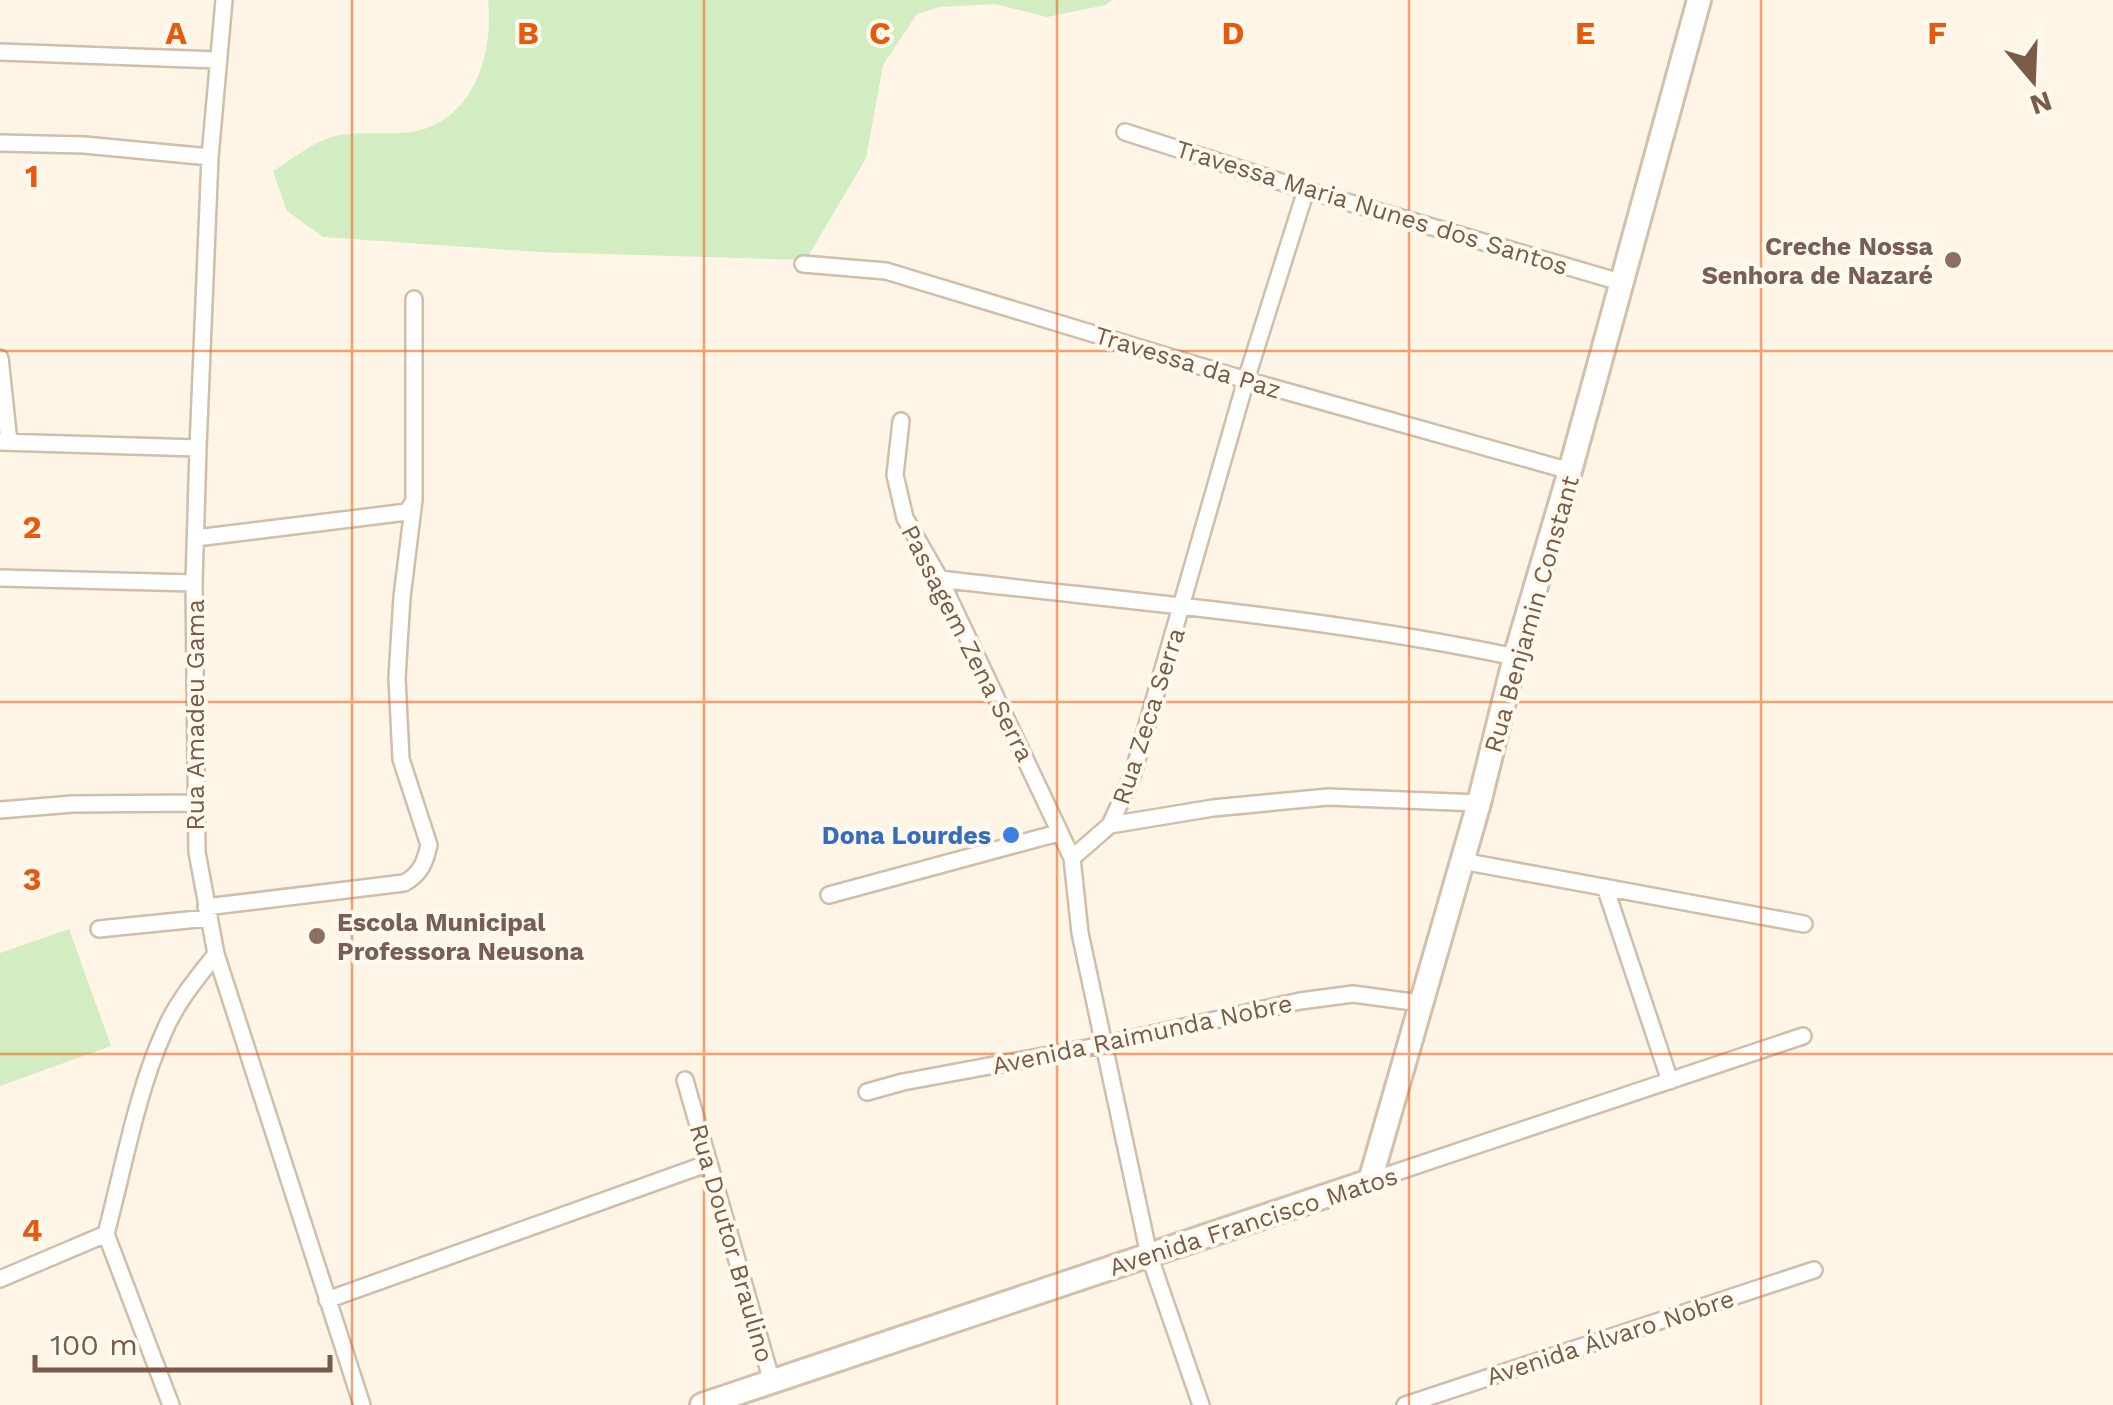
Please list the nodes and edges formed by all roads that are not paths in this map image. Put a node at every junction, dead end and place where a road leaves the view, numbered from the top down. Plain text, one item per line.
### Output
1 (224, 0) edge
2 (1679, 0) edge
3 (1699, 0) edge
4 (1687, 46) junction
5 (0, 52) edge
6 (217, 60) junction
7 (1125, 132) dead end
8 (0, 143) edge
9 (210, 157) junction
10 (1306, 190) junction
11 (803, 264) dead end
12 (1620, 282) junction
13 (414, 299) dead end
14 (0, 358) edge
15 (1246, 380) junction
16 (901, 421) dead end
17 (5, 442) edge
18 (198, 448) junction
19 (1570, 472) junction
20 (414, 500) junction
21 (196, 538) junction
22 (0, 578) edge
23 (940, 579) junction
24 (194, 583) junction
25 (1184, 606) junction
26 (1515, 657) junction
27 (194, 803) junction
28 (1479, 803) junction
29 (0, 810) edge
30 (1110, 825) junction
31 (1058, 833) junction
32 (1072, 858) junction
33 (1462, 861) junction
34 (1605, 887) junction
35 (830, 895) dead end
36 (207, 912) junction
37 (1804, 924) dead end
38 (99, 929) dead end
39 (216, 954) junction
40 (1420, 1003) junction
41 (1803, 1036) dead end
42 (1103, 1044) junction
43 (685, 1080) dead end
44 (1670, 1082) junction
45 (867, 1092) dead end
46 (708, 1162) junction
47 (1370, 1182) junction
48 (106, 1234) junction
49 (1149, 1255) junction
50 (1814, 1270) dead end
51 (0, 1279) edge
52 (327, 1300) junction
53 (772, 1382) junction
54 (171, 1405) edge
55 (362, 1405) edge
56 (702, 1405) edge
57 (779, 1405) edge
58 (1201, 1405) edge
59 (1405, 1405) edge

1 - 6 street, Rua Amadeu Gama
2 - 4 street, Rua Benjamin Constant
3 - 4 street, Rua Benjamin Constant
4 - 12 street, Rua Benjamin Constant
5 - 6 street
6 - 9 street, Rua Amadeu Gama
7 - 10 street, Travessa Maria Nunes dos Santos
8 - 9 street
9 - 18 street, Rua Amadeu Gama
10 - 12 street, Travessa Maria Nunes dos Santos
10 - 15 street, Rua Zeca Serra
11 - 15 street, Travessa da Paz
12 - 19 street, Rua Benjamin Constant
13 - 20 street
14 - 17 street
15 - 19 street, Travessa da Paz
15 - 25 street, Rua Zeca Serra
16 - 23 street, Passagem Zena Serra
17 - 18 street
18 - 21 street, Rua Amadeu Gama
19 - 26 street, Rua Benjamin Constant
20 - 21 street
20 - 36 street
21 - 24 street, Rua Amadeu Gama
22 - 24 street
23 - 25 street
23 - 31 street, Passagem Zena Serra
24 - 27 street, Rua Amadeu Gama
25 - 26 street
25 - 30 street, Rua Zeca Serra
26 - 28 street, Rua Benjamin Constant
27 - 29 street
27 - 36 street, Rua Amadeu Gama
28 - 30 street
28 - 33 street, Rua Benjamin Constant
30 - 32 street, Rua Zeca Serra
31 - 32 street, Passagem Zena Serra
31 - 35 street
32 - 42 street
33 - 34 street
33 - 40 street, Rua Benjamin Constant
34 - 37 street
34 - 44 street
36 - 38 street
36 - 39 street, Rua Amadeu Gama
39 - 48 street
39 - 52 street, Rua Amadeu Gama
40 - 42 street, Avenida Raimunda Nobre
40 - 47 street, Rua Benjamin Constant
41 - 44 street, Avenida Francisco Matos
42 - 45 street, Avenida Raimunda Nobre
42 - 49 street
43 - 46 street, Rua Doutor Braulino
44 - 47 street, Avenida Francisco Matos
46 - 52 street
46 - 53 street, Rua Doutor Braulino
47 - 49 street, Avenida Francisco Matos
48 - 51 street
48 - 54 street
49 - 53 street, Avenida Francisco Matos
49 - 58 street
50 - 59 street, Avenida Álvaro Nobre
52 - 55 street, Rua Amadeu Gama
53 - 56 street, Avenida Francisco Matos
53 - 57 street, Rua Doutor Braulino

